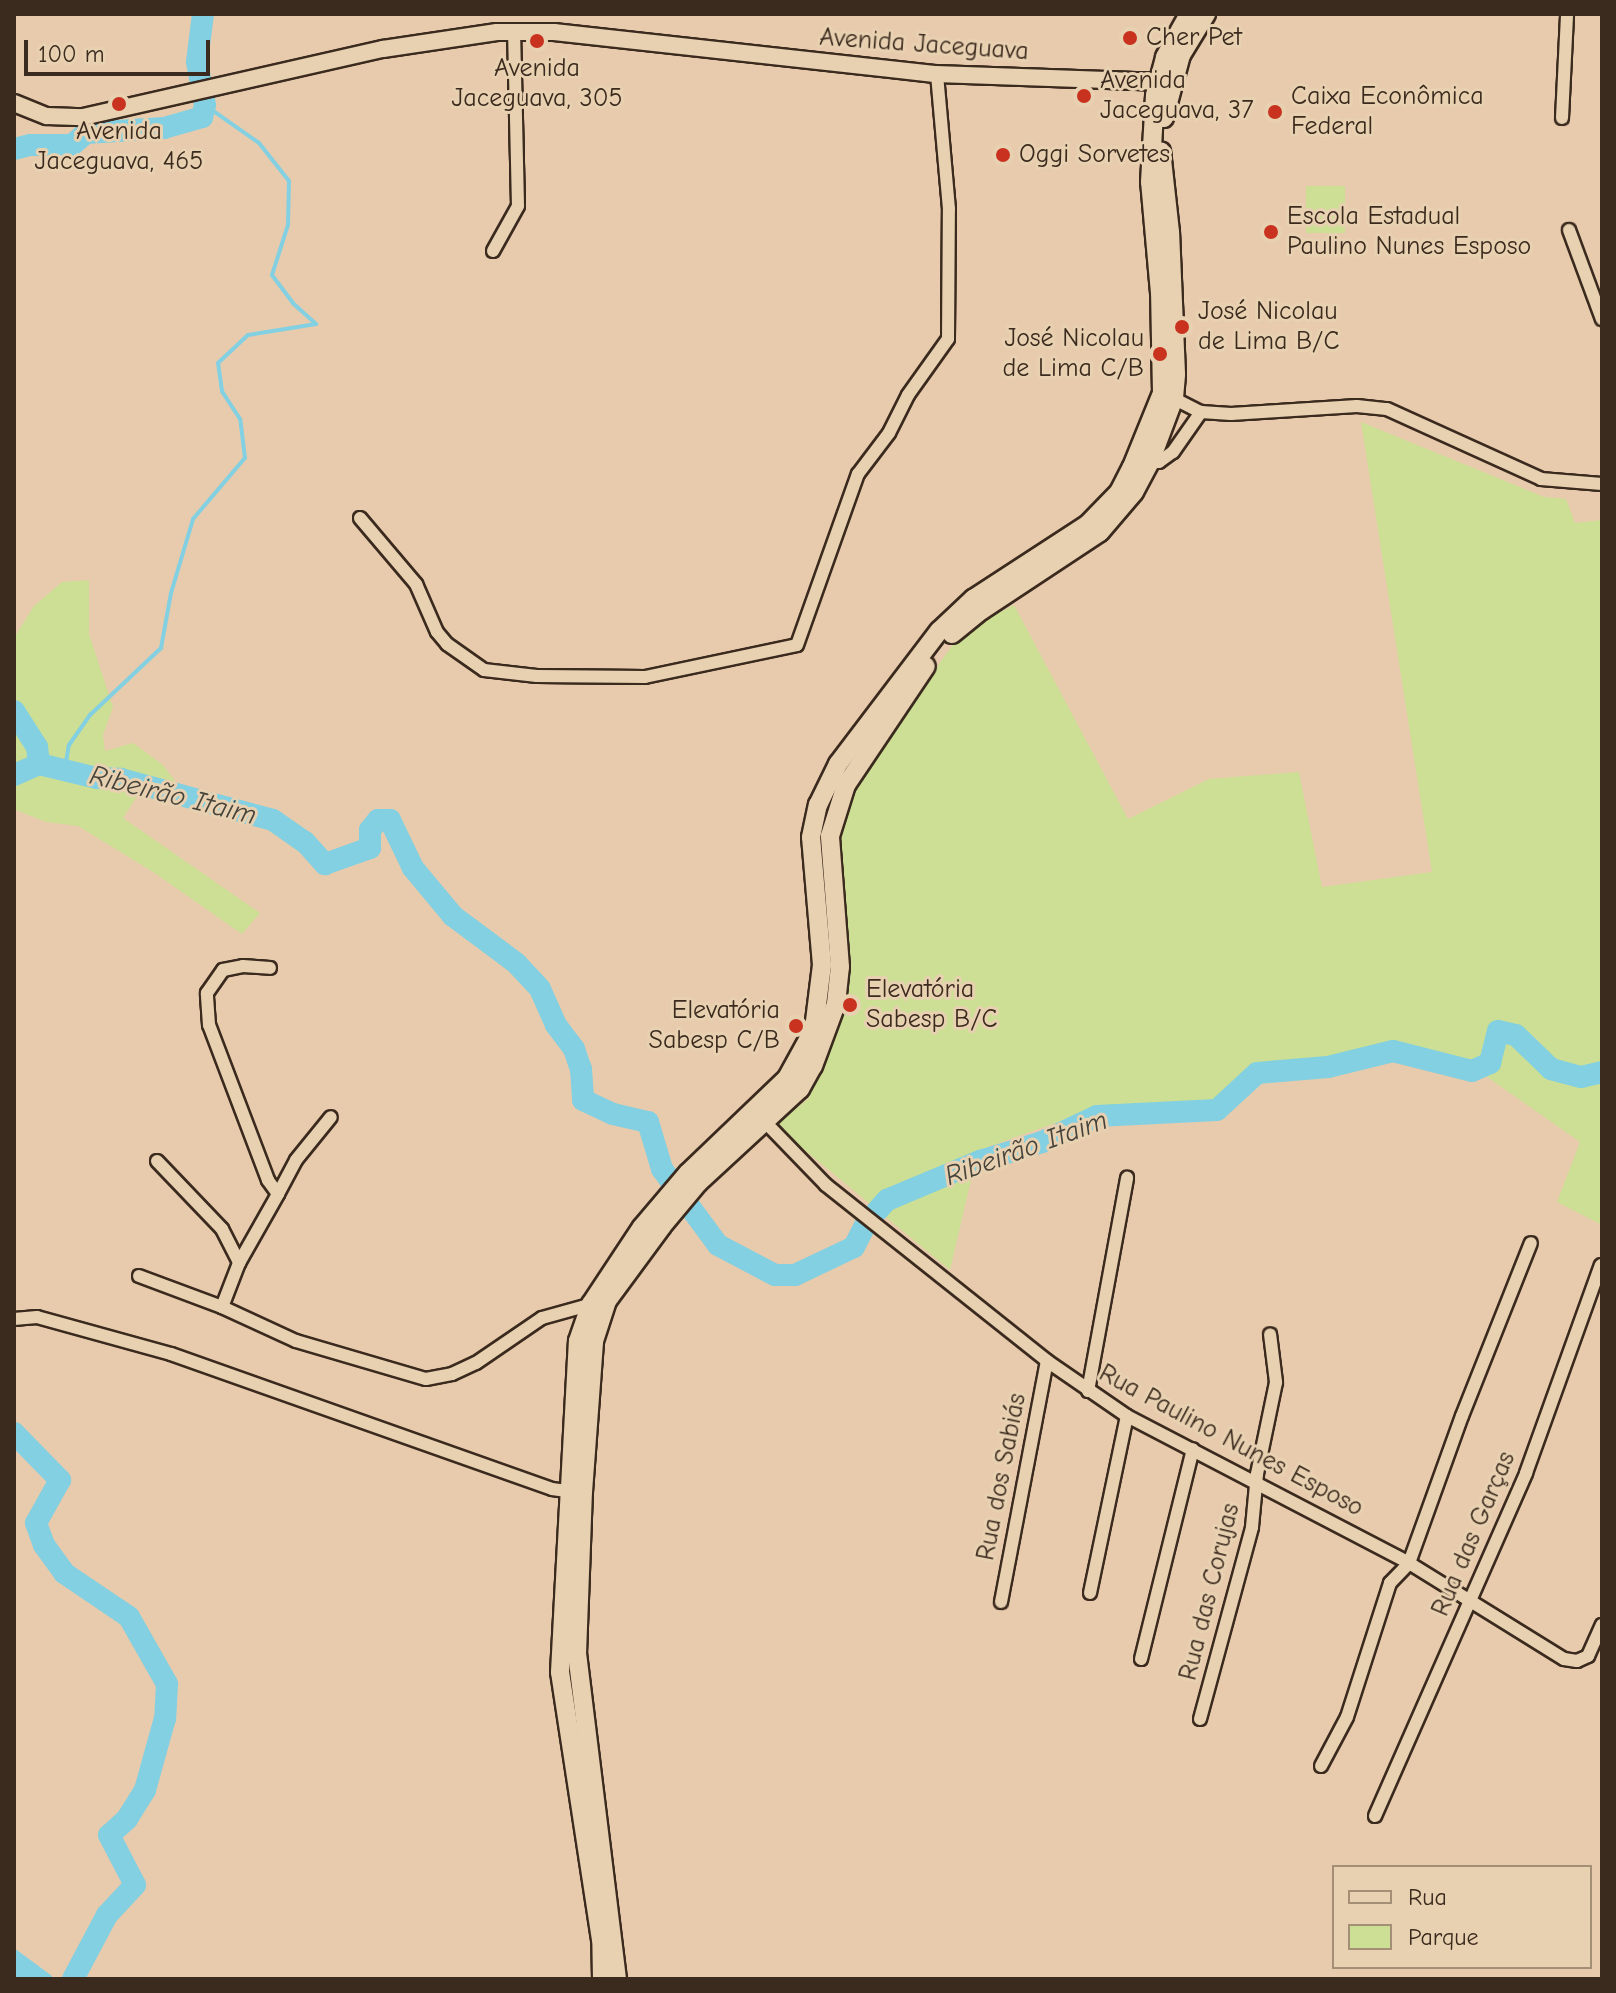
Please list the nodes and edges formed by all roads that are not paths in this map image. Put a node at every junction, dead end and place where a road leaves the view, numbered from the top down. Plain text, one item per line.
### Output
1 (1189, 14) edge
2 (1206, 14) edge
3 (1567, 14) edge
4 (514, 32) junction
5 (937, 74) junction
6 (1164, 82) junction
7 (16, 108) edge
8 (1562, 118) dead end
9 (1569, 230) dead end
10 (493, 251) dead end
11 (1602, 319) edge
12 (1168, 396) junction
13 (1201, 412) junction
14 (1143, 460) junction
15 (1602, 484) edge
16 (360, 518) dead end
17 (270, 968) dead end
18 (787, 1078) junction
19 (331, 1117) dead end
20 (766, 1123) junction
21 (157, 1161) dead end
22 (696, 1172) junction
23 (1127, 1178) dead end
24 (278, 1194) junction
25 (1531, 1243) dead end
26 (239, 1263) junction
27 (1601, 1265) edge
28 (139, 1276) dead end
29 (599, 1302) junction
30 (222, 1307) junction
31 (14, 1319) edge
32 (1270, 1334) dead end
33 (1047, 1361) junction
34 (1088, 1391) junction
35 (1127, 1416) junction
36 (1193, 1449) junction
37 (1256, 1481) junction
38 (576, 1492) junction
39 (1409, 1563) junction
40 (1090, 1593) dead end
41 (1468, 1601) junction
42 (1001, 1602) dead end
43 (1602, 1625) edge
44 (1141, 1659) dead end
45 (1200, 1719) dead end
46 (1321, 1766) dead end
47 (1375, 1816) dead end
48 (602, 1979) edge
49 (617, 1979) edge

1 - 6 main road
2 - 6 main road
3 - 8 street
4 - 5 main road, Avenida Jaceguava
4 - 7 main road, Avenida Jaceguava
4 - 10 street
5 - 6 main road, Avenida Jaceguava
5 - 16 street
6 - 12 main road
9 - 11 street
12 - 13 street
12 - 14 main road
13 - 14 street
13 - 15 street
14 - 18 main road
14 - 20 main road
17 - 24 street
18 - 20 main road
18 - 22 main road
19 - 24 street
20 - 22 main road
20 - 33 street, Rua Paulino Nunes Esposo
21 - 26 street
22 - 29 main road
23 - 34 street
24 - 26 street
25 - 39 street
26 - 30 street
27 - 41 street, Rua das Garças
28 - 30 street
29 - 30 street
29 - 38 main road
31 - 38 street
32 - 37 street, Rua das Corujas
33 - 34 street, Rua Paulino Nunes Esposo
33 - 42 street, Rua dos Sabiás
34 - 35 street, Rua Paulino Nunes Esposo
35 - 36 street, Rua Paulino Nunes Esposo
35 - 40 street
36 - 37 street, Rua Paulino Nunes Esposo
36 - 44 street
37 - 39 street, Rua Paulino Nunes Esposo
37 - 45 street, Rua das Corujas
38 - 48 main road
38 - 49 main road
39 - 41 street, Rua Paulino Nunes Esposo
39 - 46 street
41 - 43 street, Rua Paulino Nunes Esposo
41 - 47 street, Rua das Garças

